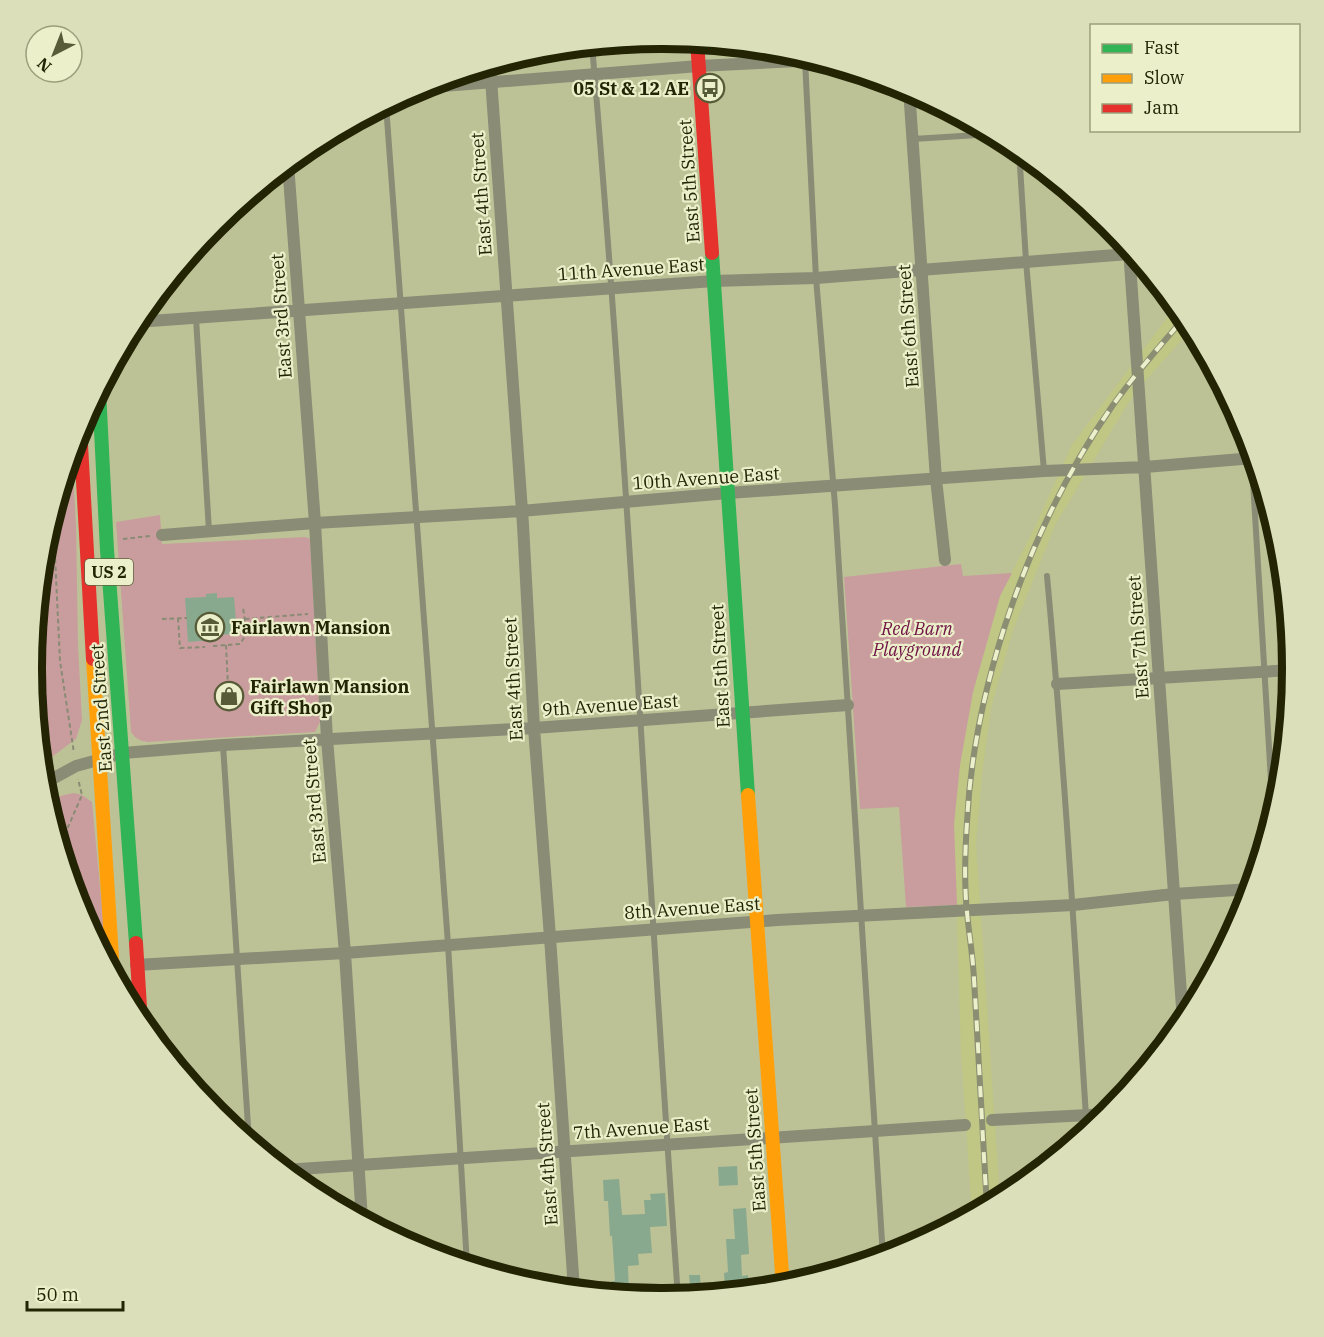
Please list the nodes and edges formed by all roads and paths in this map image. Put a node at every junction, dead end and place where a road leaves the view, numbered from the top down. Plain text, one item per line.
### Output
1 (698, 50) edge
2 (593, 53) edge
3 (784, 60) edge
4 (699, 66) junction
5 (805, 66) edge
6 (491, 73) edge
7 (594, 73) junction
8 (491, 81) junction
9 (454, 85) edge
10 (910, 101) edge
11 (387, 113) edge
12 (977, 135) edge
13 (912, 139) junction
14 (1020, 163) edge
15 (289, 174) edge
16 (1120, 252) edge
17 (1026, 261) junction
18 (1130, 262) edge
19 (923, 269) junction
20 (816, 278) junction
21 (714, 281) junction
22 (611, 289) junction
23 (506, 297) junction
24 (401, 304) junction
25 (298, 310) junction
26 (196, 317) junction
27 (148, 321) edge
28 (100, 407) edge
29 (81, 452) edge
30 (1244, 455) edge
31 (1145, 467) junction
32 (1044, 471) junction
33 (936, 480) junction
34 (1254, 484) edge
35 (833, 487) junction
36 (728, 493) junction
37 (626, 502) junction
38 (521, 511) junction
39 (416, 517) junction
40 (315, 523) junction
41 (209, 531) junction
42 (162, 535) joint
43 (121, 539) dead end
44 (55, 546) edge
45 (945, 560) dead end
46 (1047, 576) dead end
47 (243, 608) dead end
48 (320, 612) junction
49 (162, 618) dead end
50 (178, 618) junction
51 (186, 618) dead end
52 (245, 619) junction
53 (226, 645) junction
54 (213, 646) dead end
55 (205, 647) dead end
56 (1282, 671) edge
57 (1264, 672) junction
58 (1159, 679) junction
59 (1057, 684) junction
60 (228, 686) dead end
61 (848, 705) junction
62 (741, 714) junction
63 (640, 721) junction
64 (534, 728) junction
65 (433, 735) junction
66 (327, 739) junction
67 (223, 745) junction
68 (123, 753) junction
69 (98, 759) junction
70 (76, 766) junction
71 (52, 779) edge
72 (1272, 780) edge
73 (66, 840) edge
74 (1241, 890) edge
75 (1174, 894) junction
76 (1073, 905) junction
77 (861, 915) junction
78 (758, 921) junction
79 (652, 929) junction
80 (550, 937) junction
81 (448, 944) junction
82 (112, 953) edge
83 (345, 953) junction
84 (236, 959) junction
85 (136, 965) junction
86 (139, 1002) edge
87 (1182, 1007) edge
88 (1086, 1116) junction
89 (1091, 1116) edge
90 (992, 1120) dead end
91 (1086, 1121) edge
92 (964, 1125) dead end
93 (248, 1130) edge
94 (874, 1132) junction
95 (772, 1137) junction
96 (667, 1144) junction
97 (565, 1151) junction
98 (460, 1159) junction
99 (359, 1166) junction
100 (298, 1169) edge
101 (361, 1210) edge
102 (882, 1248) edge
103 (466, 1257) edge
104 (782, 1277) edge
105 (573, 1282) edge
106 (677, 1288) edge

1 - 4 main road, East 5th Street
2 - 7 lane
3 - 4 street
4 - 7 street
4 - 21 main road, East 5th Street
5 - 20 lane
6 - 8 street, East 4th Street
7 - 8 street
7 - 22 lane
8 - 9 street
8 - 23 street, East 4th Street
10 - 13 street, East 6th Street
11 - 24 lane
12 - 13 lane
13 - 19 street, East 6th Street
14 - 17 lane
15 - 25 street, East 3rd Street
16 - 17 street, 11th Avenue East
17 - 19 street, 11th Avenue East
17 - 32 lane
18 - 31 street, East 7th Street
19 - 20 street, 11th Avenue East
19 - 33 street, East 6th Street
20 - 21 street, 11th Avenue East
20 - 35 lane
21 - 22 street, 11th Avenue East
21 - 36 main road, East 5th Street
22 - 23 street, 11th Avenue East
22 - 37 lane
23 - 24 street, 11th Avenue East
23 - 38 street, East 4th Street
24 - 25 street, 11th Avenue East
24 - 39 lane
25 - 26 street, 11th Avenue East
25 - 40 street, East 3rd Street
26 - 27 street, 11th Avenue East
26 - 41 lane
28 - 68 main road, East 2nd Street / US 2
29 - 69 main road, East 2nd Street / US 2
30 - 31 street, 10th Avenue East
31 - 32 street, 10th Avenue East
31 - 58 street, East 7th Street
32 - 33 street, 10th Avenue East
33 - 35 street, 10th Avenue East
33 - 45 street, East 6th Street
34 - 57 lane
35 - 36 street, 10th Avenue East
35 - 61 lane
36 - 37 street, 10th Avenue East
36 - 62 main road, East 5th Street
37 - 38 street, 10th Avenue East
37 - 63 lane
38 - 39 street, 10th Avenue East
38 - 64 street, East 4th Street
39 - 40 street, 10th Avenue East
39 - 65 lane
40 - 41 street, 10th Avenue East
40 - 48 street, East 3rd Street
41 - 42 street, 10th Avenue East
42 - 43 path
44 - 70 path
46 - 59 lane
47 - 52 path
48 - 52 path
48 - 66 street, East 3rd Street
49 - 50 path
50 - 51 path
50 - 55 path
52 - 53 path
53 - 54 path
53 - 60 path
56 - 57 street
57 - 58 street
57 - 72 lane
58 - 59 street
58 - 75 street, East 7th Street
59 - 76 lane
61 - 62 street, 9th Avenue East
61 - 77 lane
62 - 63 street, 9th Avenue East
62 - 78 main road, East 5th Street
63 - 64 street, 9th Avenue East
63 - 79 lane
64 - 65 street, 9th Avenue East
64 - 80 street, East 4th Street
65 - 66 street, 9th Avenue East
65 - 81 lane
66 - 67 street, 9th Avenue East
66 - 83 street, East 3rd Street
67 - 68 street, 9th Avenue East
67 - 84 lane
68 - 69 street, 9th Avenue East
68 - 85 main road, East 2nd Street / US 2
69 - 70 street, 9th Avenue East
69 - 82 main road, East 2nd Street / US 2
70 - 71 street, 9th Avenue East
70 - 73 path
74 - 75 street, 8th Avenue East
75 - 76 street, 8th Avenue East
75 - 87 street, East 7th Street
76 - 77 street, 8th Avenue East
76 - 88 lane
77 - 78 street, 8th Avenue East
77 - 94 lane
78 - 79 street, 8th Avenue East
78 - 95 main road, East 5th Street
79 - 80 street, 8th Avenue East
79 - 96 lane
80 - 81 street, 8th Avenue East
80 - 97 street, East 4th Street
81 - 83 street, 8th Avenue East
81 - 98 lane
83 - 84 street, 8th Avenue East
83 - 99 street, East 3rd Street
84 - 85 street, 8th Avenue East
84 - 93 lane
85 - 86 main road, East 2nd Street / US 2
88 - 89 street
88 - 90 street
88 - 91 lane
92 - 94 street, 7th Avenue East
94 - 95 street, 7th Avenue East
94 - 102 lane
95 - 96 street, 7th Avenue East
95 - 104 main road, East 5th Street
96 - 97 street, 7th Avenue East
96 - 106 lane
97 - 98 street, 7th Avenue East
97 - 105 street, East 4th Street
98 - 99 street, 7th Avenue East
98 - 103 lane
99 - 100 street, 7th Avenue East
99 - 101 street, East 3rd Street

